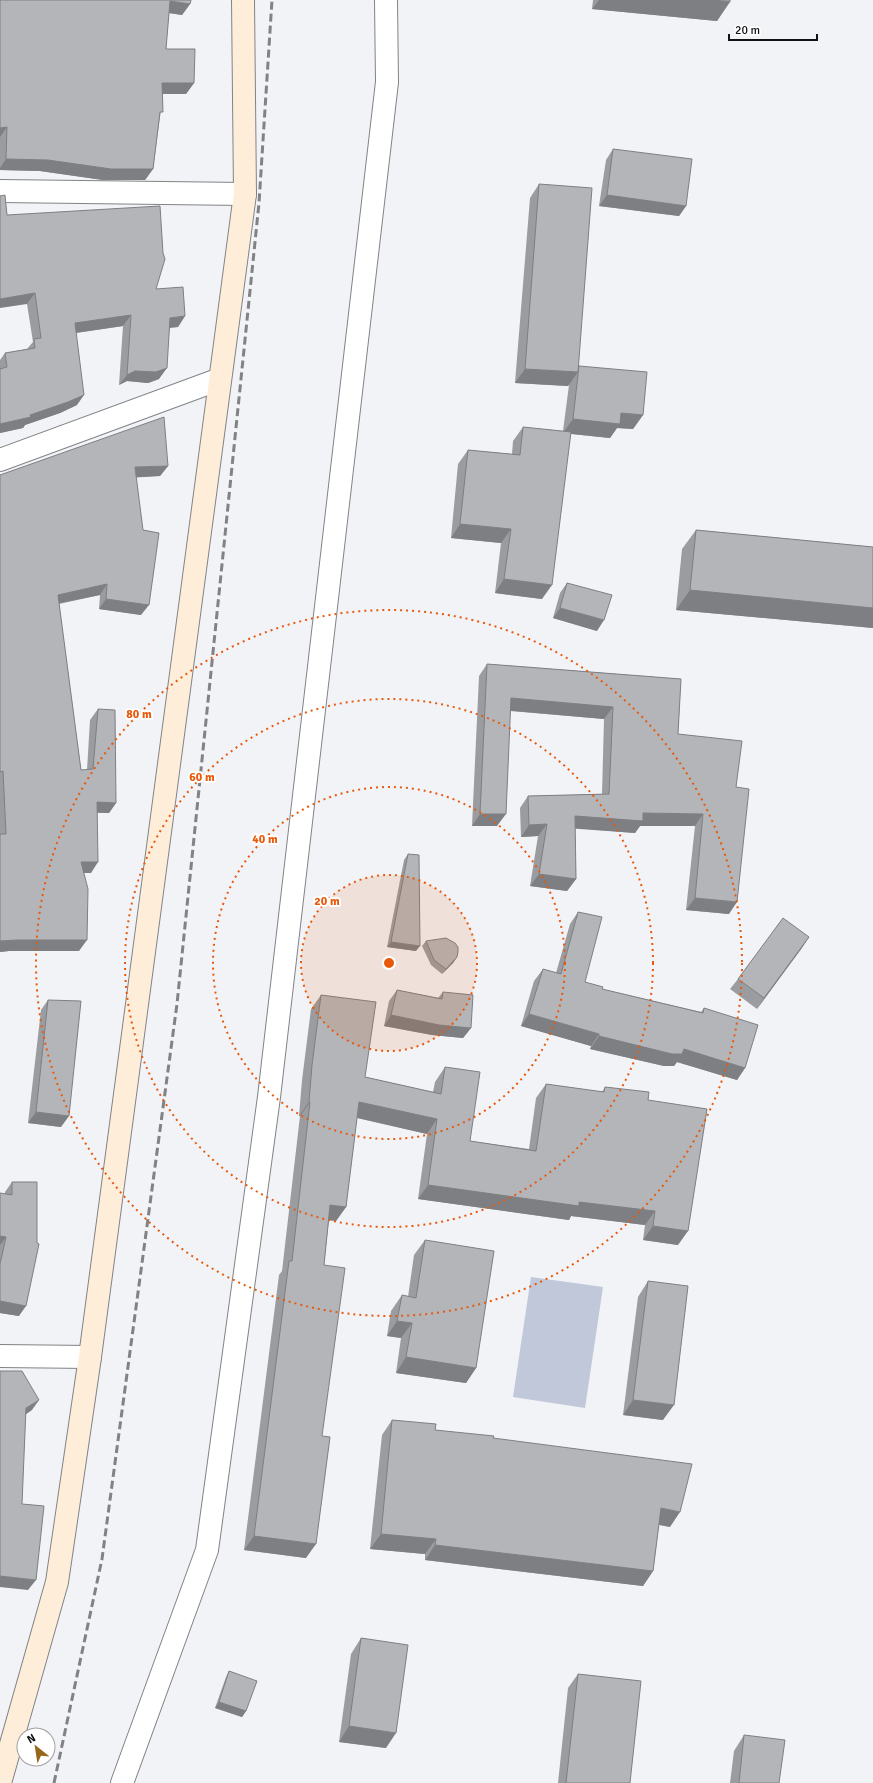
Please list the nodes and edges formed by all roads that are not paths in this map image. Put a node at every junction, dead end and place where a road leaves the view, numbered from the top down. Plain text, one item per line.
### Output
1 (243, 0) edge
2 (386, 0) edge
3 (0, 191) edge
4 (245, 194) junction
5 (220, 379) junction
6 (0, 460) edge
7 (0, 1356) edge
8 (90, 1357) junction
9 (0, 1783) edge
10 (122, 1783) edge

1 - 4 street
2 - 10 street
3 - 4 street
4 - 5 street
5 - 6 street
5 - 8 street
7 - 8 street
8 - 9 street

